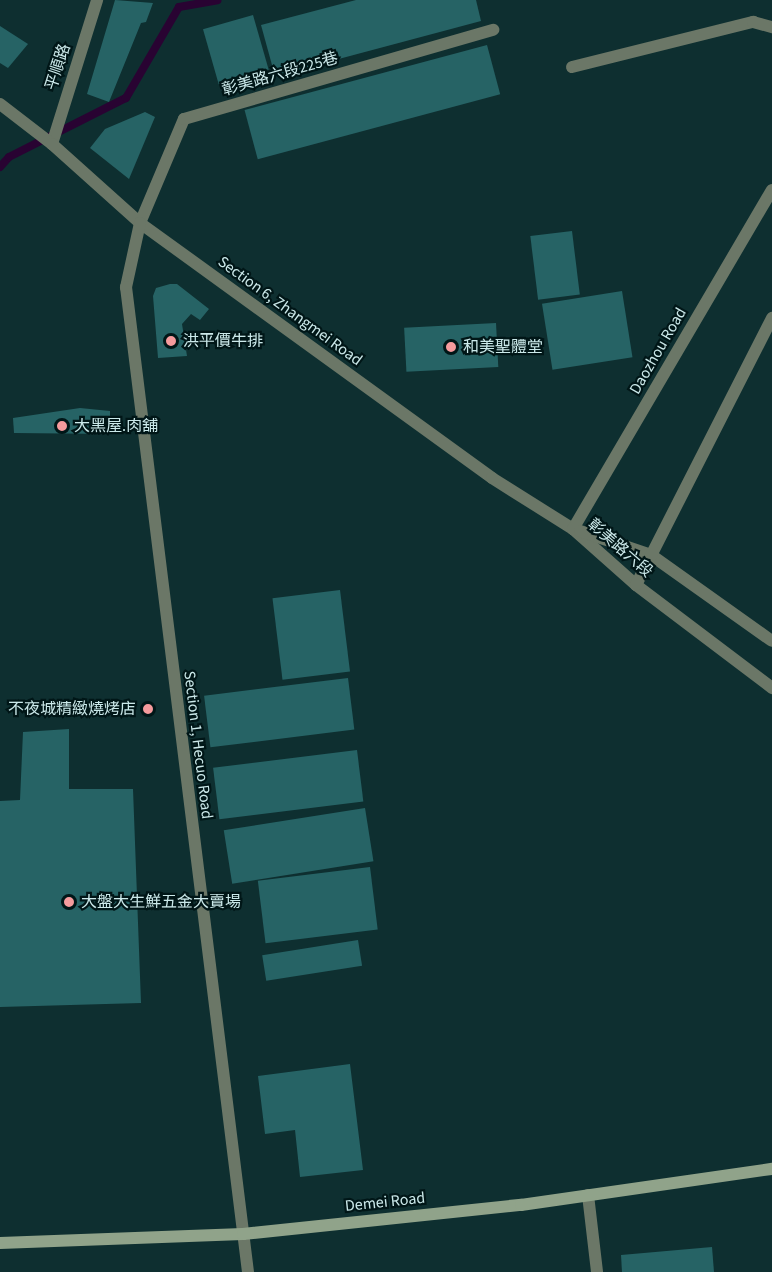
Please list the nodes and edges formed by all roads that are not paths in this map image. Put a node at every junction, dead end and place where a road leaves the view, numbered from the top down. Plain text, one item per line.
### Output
1 (97, 0) edge
2 (772, 27) edge
3 (493, 30) dead end
4 (572, 68) dead end
5 (0, 104) edge
6 (52, 144) junction
7 (772, 190) edge
8 (140, 223) junction
9 (772, 318) edge
10 (573, 529) junction
11 (651, 555) junction
12 (636, 585) junction
13 (772, 642) edge
14 (772, 688) edge
15 (772, 1169) edge
16 (588, 1195) junction
17 (243, 1234) junction
18 (0, 1243) edge
19 (248, 1272) edge
20 (597, 1272) edge

1 - 6 street, 平順路
2 - 4 street
3 - 8 street, 彰美路六段225巷
5 - 6 street, Section 6, Zhangmei Road
6 - 8 street, Section 6, Zhangmei Road
7 - 10 street, Daozhou Road
8 - 10 street, Section 6, Zhangmei Road
8 - 17 street, Section 1, Hecuo Road
9 - 11 street
10 - 11 street, 彰美路六段
10 - 12 street, 彰美路六段
11 - 12 street
11 - 13 street, 彰美路六段
12 - 14 street, 彰美路六段
15 - 16 main road, Demei Road
16 - 17 main road, Demei Road
16 - 20 street
17 - 18 main road, Demei Road
17 - 19 street, Section 1, Hecuo Road

